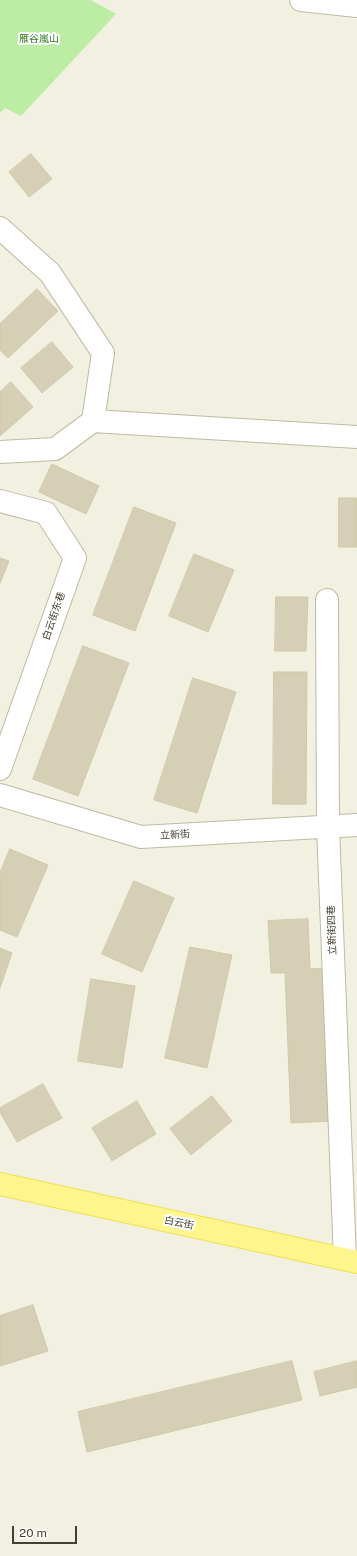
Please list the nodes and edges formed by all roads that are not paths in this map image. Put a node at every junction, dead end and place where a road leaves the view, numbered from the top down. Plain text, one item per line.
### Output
1 (301, 0) edge
2 (357, 6) edge
3 (0, 228) edge
4 (93, 421) junction
5 (357, 437) edge
6 (0, 452) edge
7 (0, 501) edge
8 (327, 600) dead end
9 (0, 770) edge
10 (0, 795) edge
11 (357, 825) edge
12 (328, 827) junction
13 (0, 1184) edge
14 (351, 1261) edge

1 - 2 street
3 - 4 street
4 - 5 street
4 - 6 street
7 - 9 street, 白云街东巷
8 - 12 street, 立新街四巷
10 - 12 street, 立新街
11 - 12 street, 立新街
12 - 14 street, 立新街四巷
13 - 14 main road, 白云街

